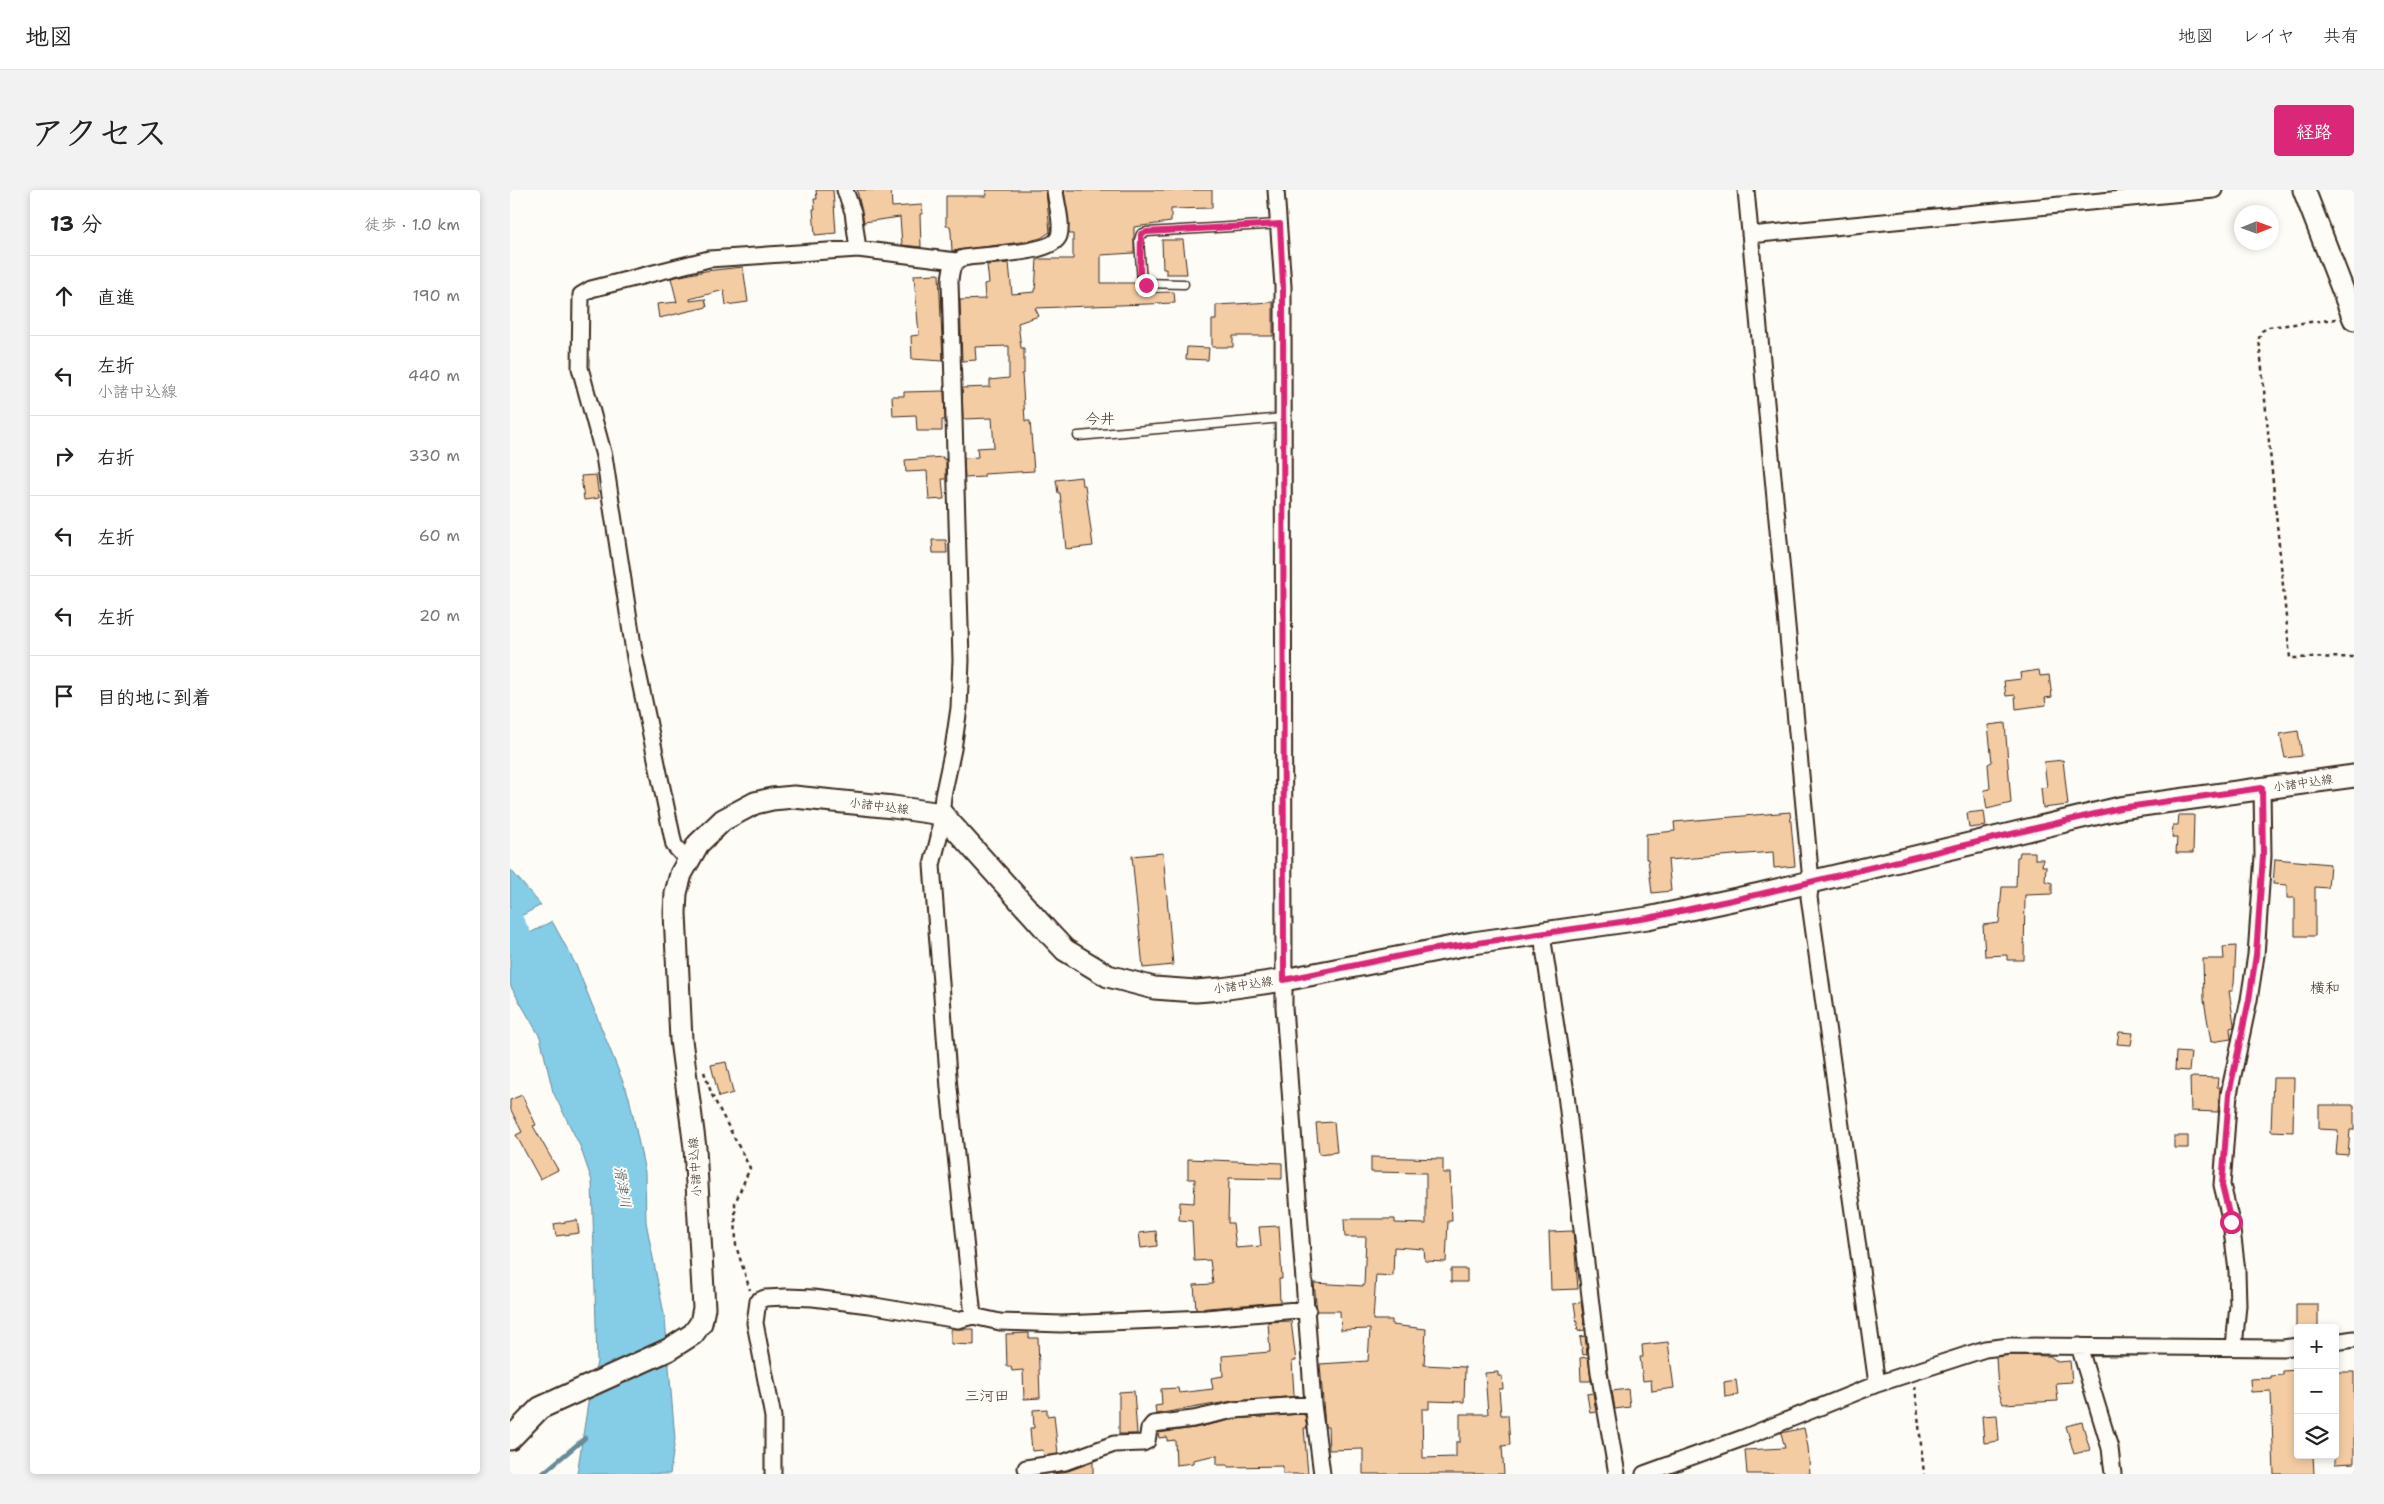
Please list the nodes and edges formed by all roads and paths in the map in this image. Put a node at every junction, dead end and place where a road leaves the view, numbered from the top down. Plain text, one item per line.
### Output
1 (845, 190) edge
2 (1055, 190) edge
3 (1276, 190) edge
4 (1746, 190) edge
5 (2214, 190) edge
6 (2304, 190) edge
7 (1280, 224) junction
8 (1750, 235) junction
9 (858, 250) junction
10 (956, 261) junction
11 (1184, 284) dead end
12 (2353, 312) edge
13 (1283, 418) junction
14 (1078, 436) dead end
15 (2354, 657) edge
16 (2354, 776) edge
17 (2262, 788) junction
18 (942, 814) junction
19 (689, 857) junction
20 (1811, 882) junction
21 (1542, 935) junction
22 (1284, 980) junction
23 (702, 1067) dead end
24 (758, 1301) junction
25 (1308, 1309) junction
26 (973, 1316) junction
27 (2354, 1339) edge
28 (2339, 1341) edge
29 (2079, 1346) junction
30 (2234, 1347) junction
31 (2294, 1347) edge
32 (1913, 1372) junction
33 (1877, 1384) junction
34 (1313, 1404) junction
35 (510, 1439) edge
36 (1026, 1468) dead end
37 (773, 1474) edge
38 (1322, 1474) edge
39 (1617, 1474) edge
40 (1644, 1474) edge
41 (1924, 1474) edge
42 (2113, 1474) edge

1 - 9 street
2 - 10 street
3 - 7 street
4 - 8 street
5 - 8 street
6 - 12 main road
7 - 11 lane
7 - 13 street
8 - 20 street
9 - 10 street
9 - 19 street
10 - 18 street
12 - 15 path
13 - 14 lane
13 - 22 street
16 - 17 main road, 小諸中込線
17 - 20 main road, 小諸中込線
17 - 30 street
18 - 19 main road, 小諸中込線
18 - 22 main road, 小諸中込線
18 - 26 street
19 - 35 main road, 小諸中込線
20 - 21 main road, 小諸中込線
20 - 33 street
21 - 22 main road, 小諸中込線
21 - 39 street
22 - 25 street
23 - 24 path
24 - 26 street
24 - 37 street
25 - 26 street
25 - 34 street
27 - 28 street
29 - 30 street
29 - 32 street
29 - 42 street
30 - 31 street
32 - 33 street
32 - 41 path
33 - 40 street
34 - 36 street
34 - 38 street

